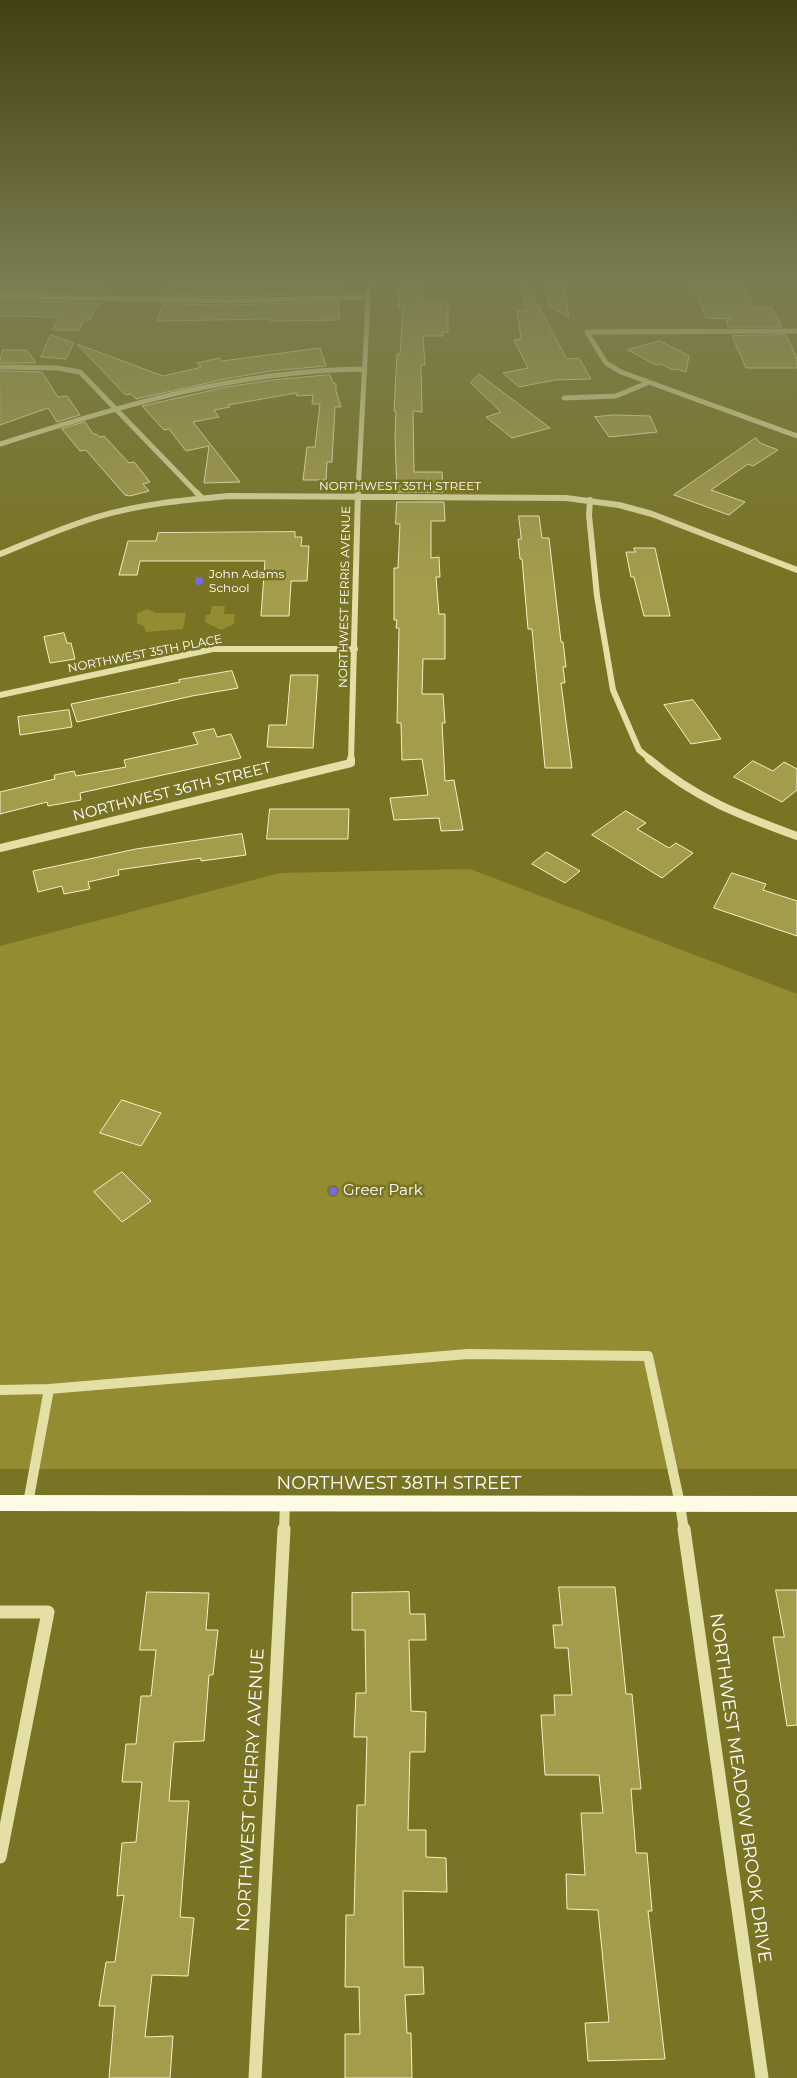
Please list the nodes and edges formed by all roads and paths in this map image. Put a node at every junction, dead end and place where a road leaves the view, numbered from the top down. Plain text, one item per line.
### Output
1 (88, 380) edge
2 (244, 380) edge
3 (364, 380) edge
4 (638, 380) edge
5 (646, 384) junction
6 (564, 398) dead end
7 (116, 409) junction
8 (797, 436) edge
9 (0, 444) edge
10 (202, 498) junction
11 (358, 498) junction
12 (590, 500) junction
13 (0, 554) edge
14 (797, 570) edge
15 (355, 649) junction
16 (0, 695) edge
17 (351, 763) joint
18 (797, 836) edge
19 (0, 848) edge
20 (49, 1389) junction
21 (0, 1390) edge
22 (0, 1503) edge
23 (28, 1503) junction
24 (285, 1504) junction
25 (680, 1504) junction
26 (797, 1504) edge
27 (0, 1612) edge
28 (0, 1857) edge
29 (255, 2078) edge
30 (762, 2078) edge

1 - 7 street
2 - 7 street
3 - 11 street, NORTHWEST FERRIS AVENUE
4 - 5 street
5 - 6 street
5 - 8 street
7 - 9 street
7 - 10 street
10 - 11 street, NORTHWEST 35TH STREET
10 - 13 street, NORTHWEST 35TH STREET
11 - 12 street, NORTHWEST 35TH STREET
11 - 15 street, NORTHWEST FERRIS AVENUE
12 - 14 street, NORTHWEST 35TH STREET
12 - 18 street
15 - 16 street, NORTHWEST 35TH PLACE
15 - 17 street, NORTHWEST FERRIS AVENUE
17 - 19 street, NORTHWEST 36TH STREET
20 - 21 street
20 - 23 street
20 - 25 street, NORTHWEST MEADOW BROOK DRIVE
22 - 23 main road, NORTHWEST 38TH STREET
23 - 24 main road, NORTHWEST 38TH STREET
24 - 25 main road, NORTHWEST 38TH STREET
24 - 29 street, NORTHWEST CHERRY AVENUE
25 - 26 main road, NORTHWEST 38TH STREET
25 - 30 street, NORTHWEST MEADOW BROOK DRIVE
27 - 28 street

